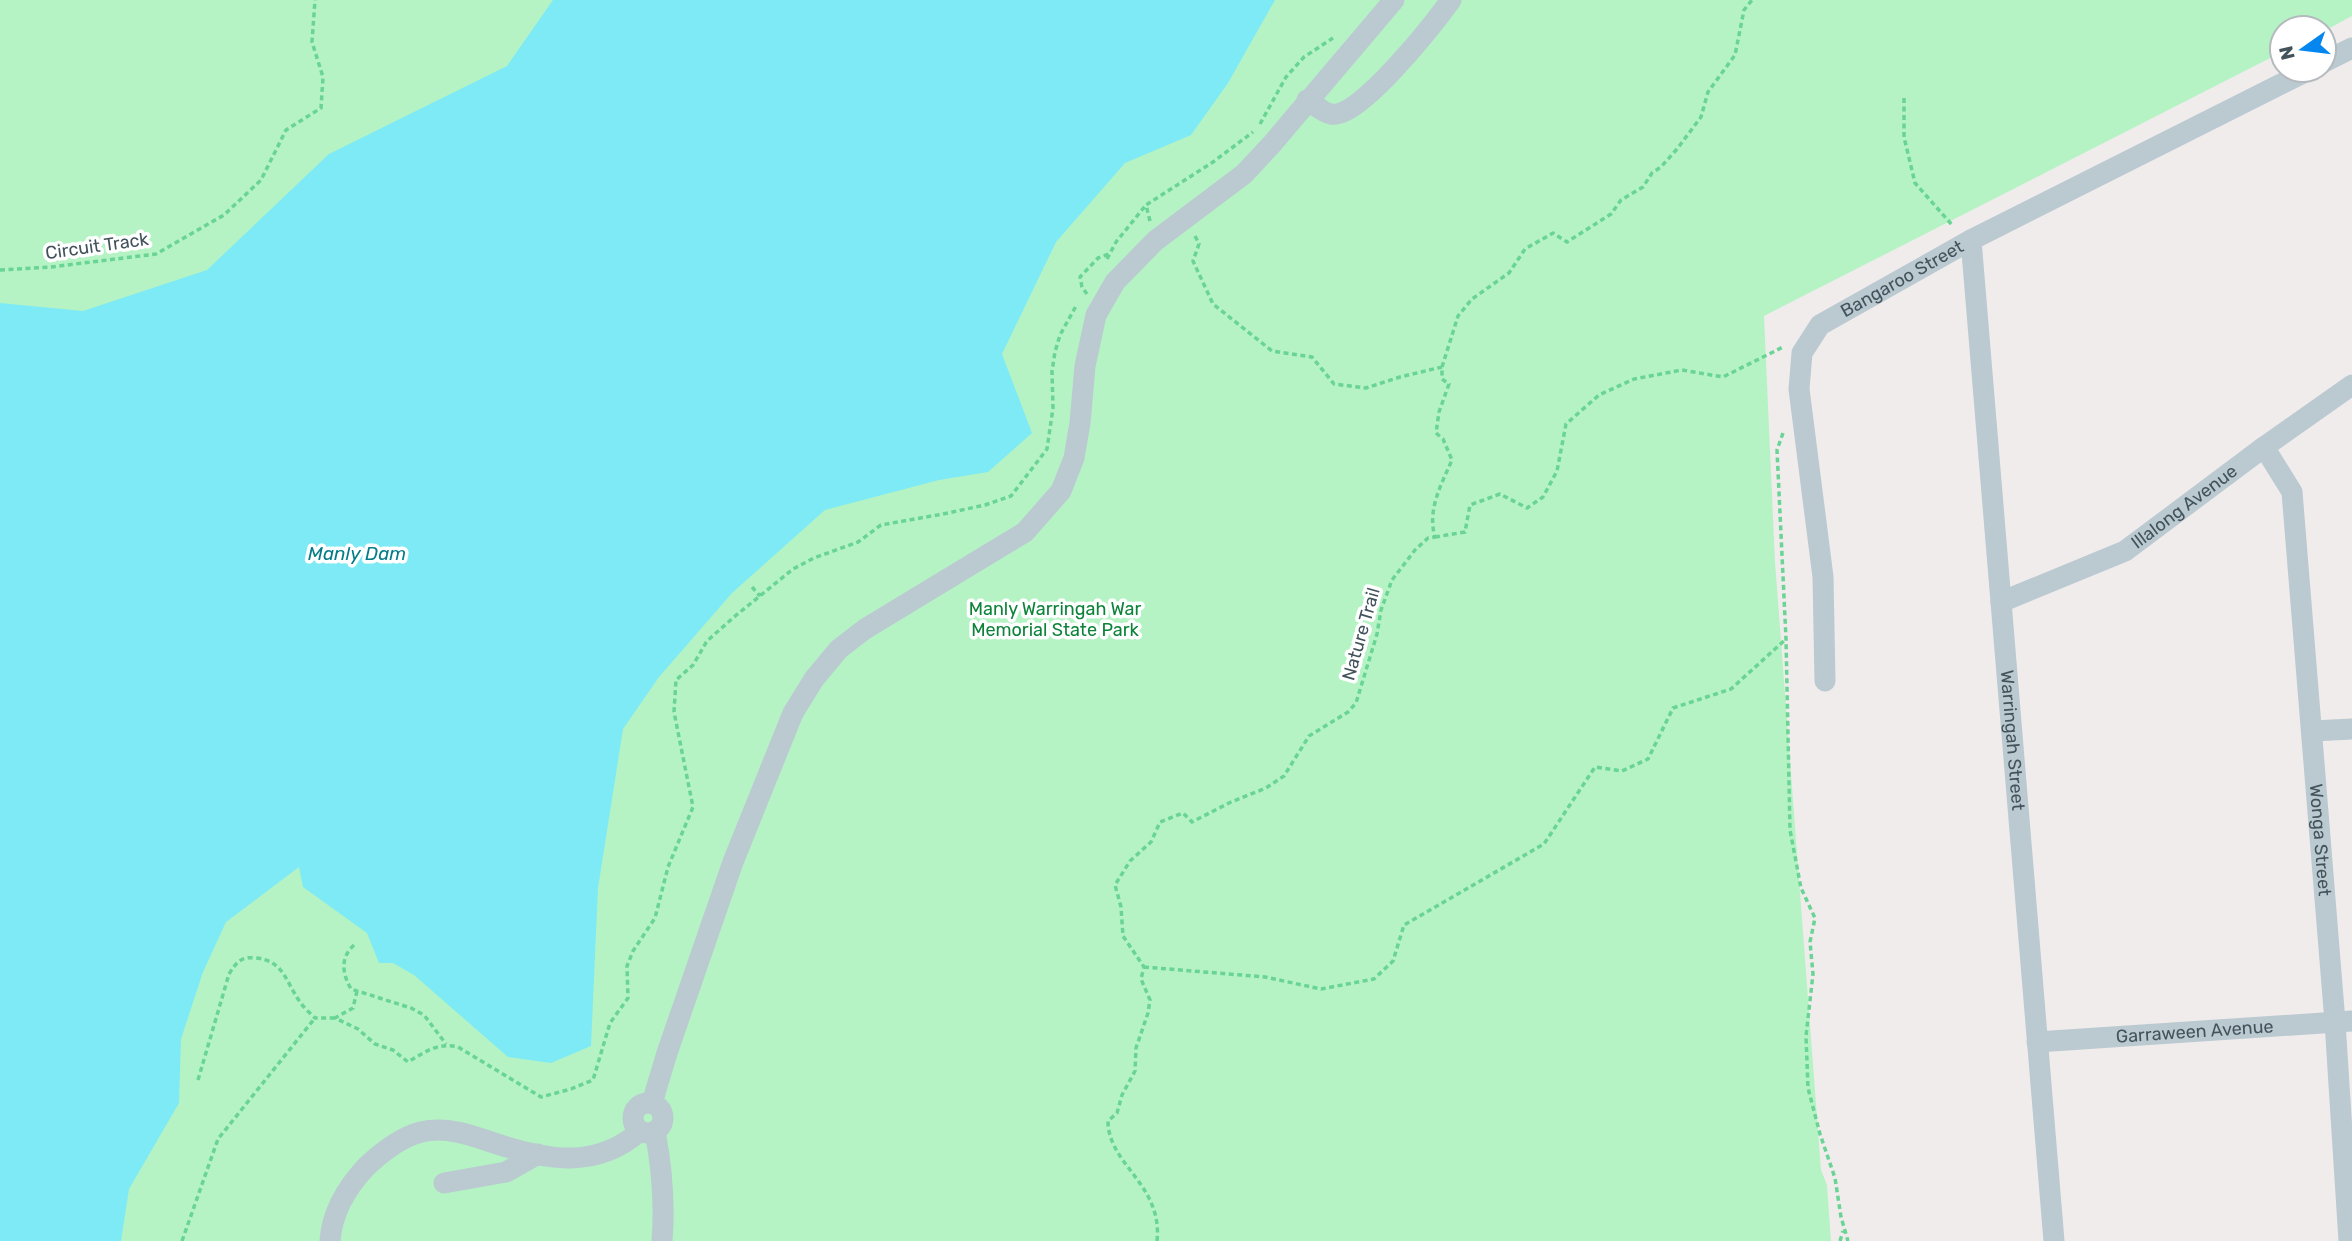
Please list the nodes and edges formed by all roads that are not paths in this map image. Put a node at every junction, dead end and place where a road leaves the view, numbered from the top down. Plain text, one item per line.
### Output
1 (1394, 0) edge
2 (1451, 0) edge
3 (2281, 84) edge
4 (1307, 100) junction
5 (1971, 240) junction
6 (2352, 386) edge
7 (2264, 447) junction
8 (2001, 602) junction
9 (1825, 681) dead end
10 (2352, 729) edge
11 (2312, 731) junction
12 (2343, 1021) edge
13 (2037, 1042) junction
14 (648, 1131) junction
15 (538, 1154) junction
16 (444, 1183) dead end
17 (330, 1241) edge
18 (662, 1241) edge
19 (2054, 1241) edge
20 (2349, 1241) edge

1 - 4 street
2 - 4 street
3 - 5 street, Bangaroo Street
4 - 14 street
5 - 8 street, Warringah Street
5 - 9 street, Bangaroo Street
6 - 7 street, Illalong Avenue
7 - 8 street, Illalong Avenue
7 - 11 street, Wonga Street
8 - 13 street, Warringah Street
10 - 11 street
11 - 12 street, Wonga Street
12 - 13 street, Garraween Avenue
12 - 20 street, Wonga Street
13 - 19 street, Warringah Street
14 - 15 street
14 - 18 street
15 - 16 street
15 - 17 street

